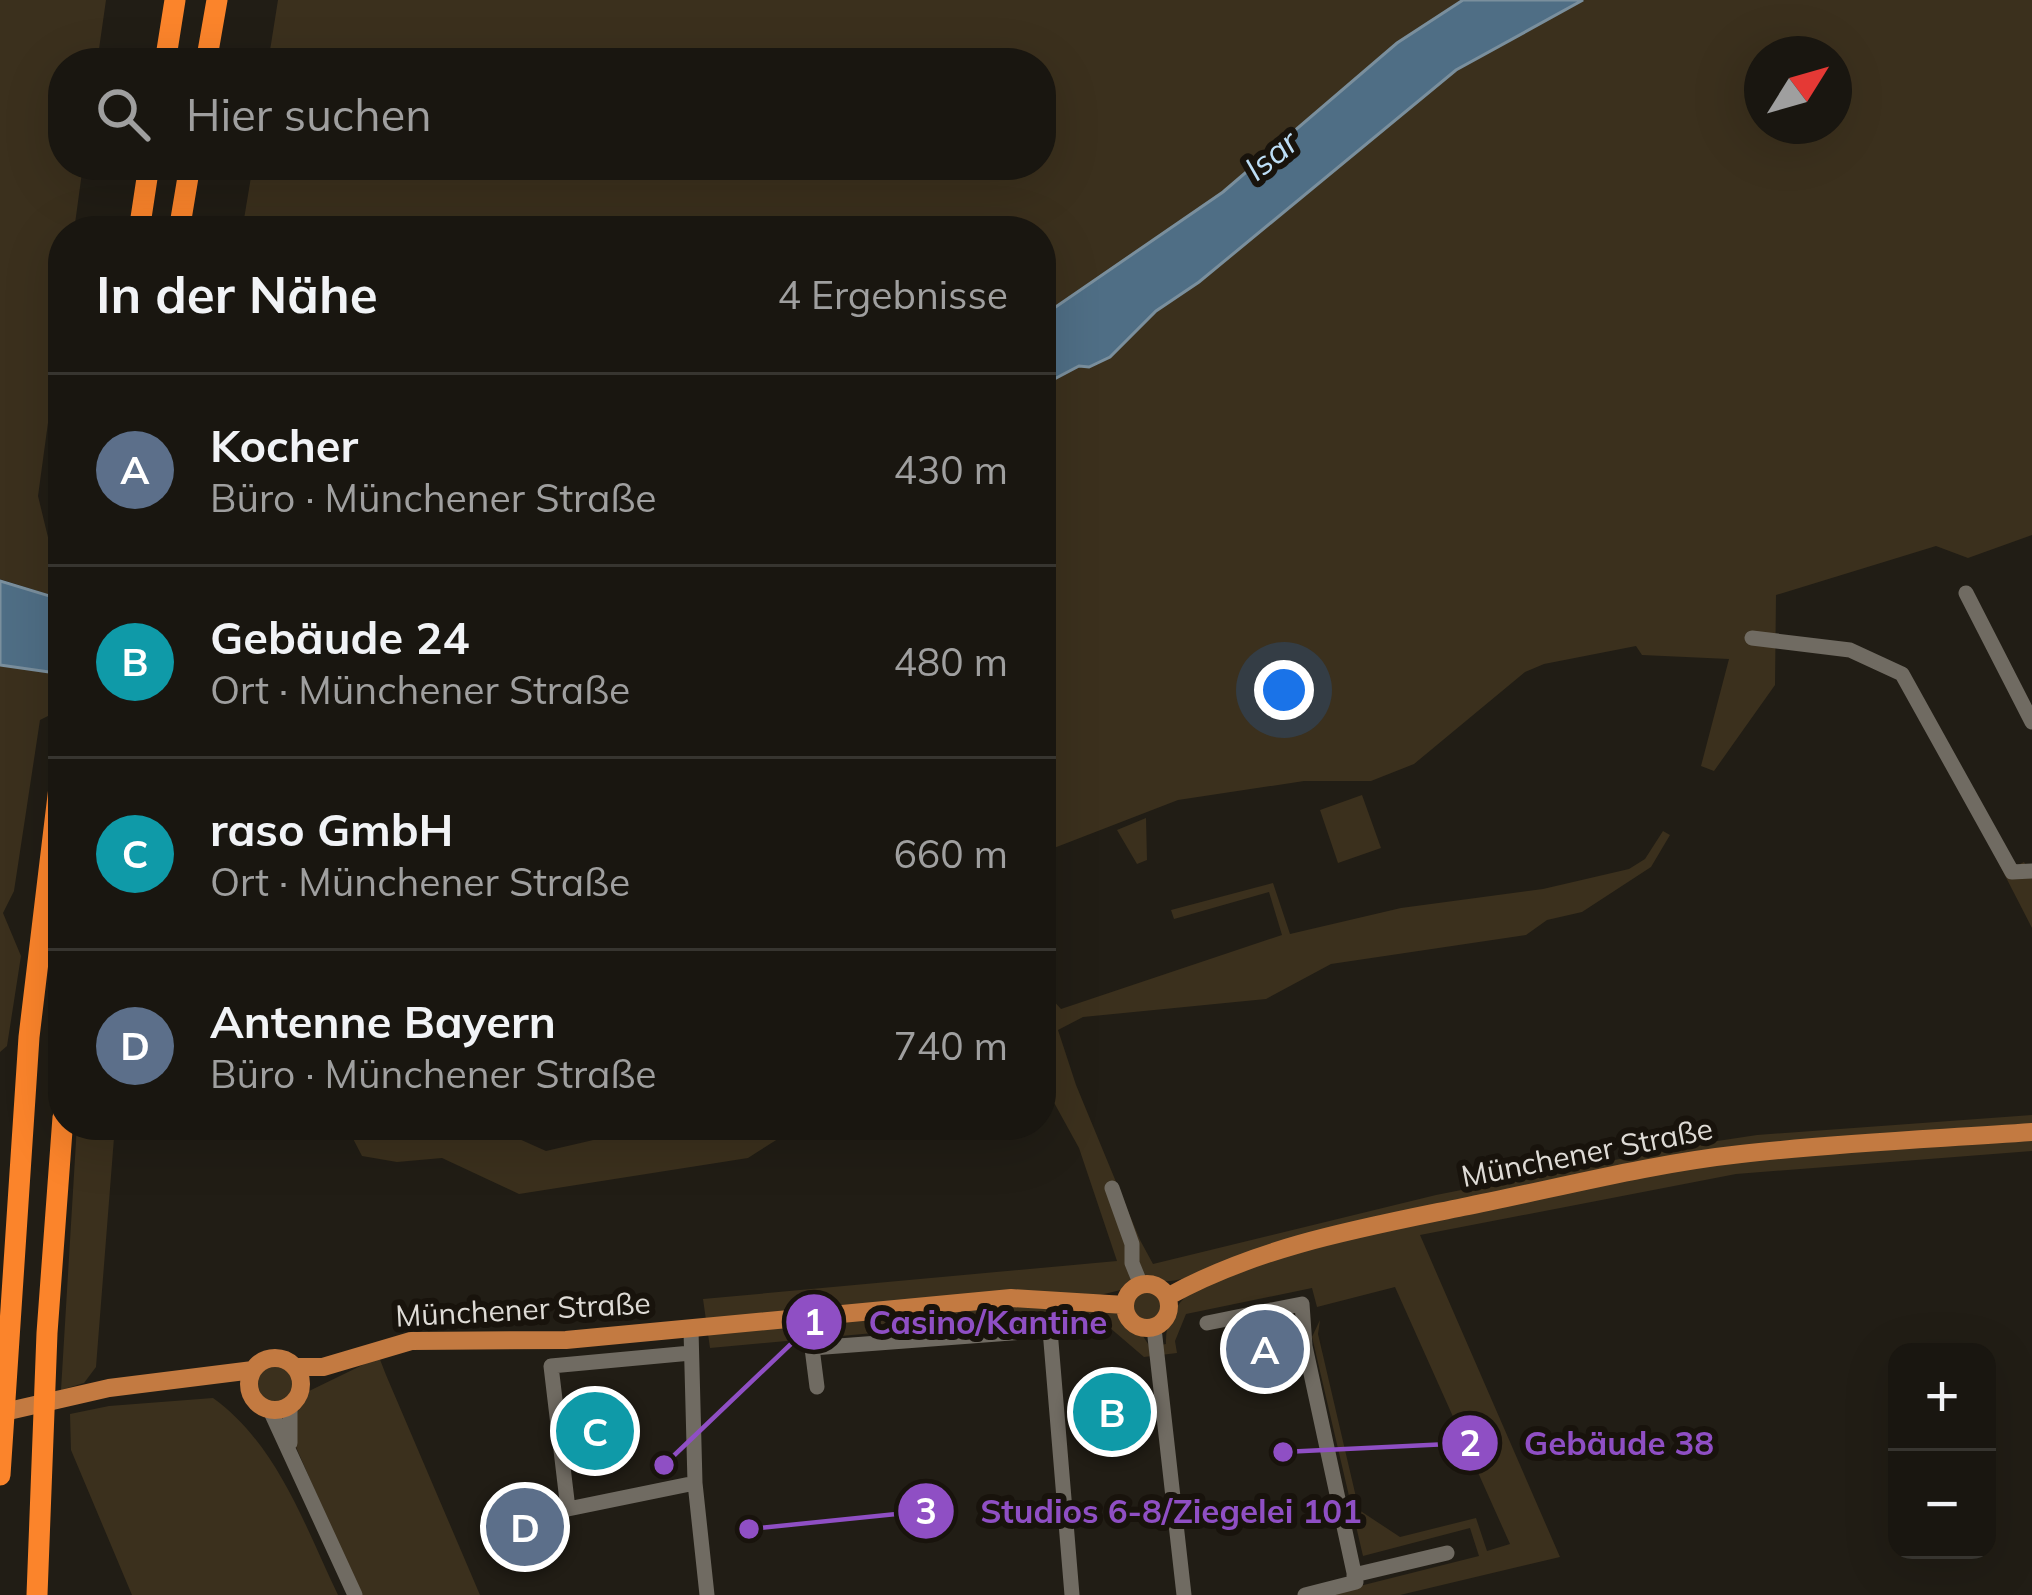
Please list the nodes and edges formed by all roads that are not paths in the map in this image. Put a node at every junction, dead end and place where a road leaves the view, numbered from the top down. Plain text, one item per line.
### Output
1 (176, 0) edge
2 (217, 0) edge
3 (168, 48) edge
4 (209, 48) edge
5 (147, 180) edge
6 (188, 180) edge
7 (141, 216) edge
8 (182, 216) edge
9 (1966, 593) dead end
10 (1753, 638) dead end
11 (2032, 722) edge
12 (2030, 872) edge
13 (48, 879) edge
14 (2032, 1132) edge
15 (61, 1140) edge
16 (1112, 1188) dead end
17 (1141, 1285) junction
18 (1167, 1297) junction
19 (1125, 1305) junction
20 (1207, 1323) dead end
21 (1154, 1328) junction
22 (691, 1330) junction
23 (691, 1353) junction
24 (360, 1357) junction
25 (295, 1367) junction
26 (253, 1370) junction
27 (205, 1377) junction
28 (817, 1387) dead end
29 (251, 1396) junction
30 (286, 1403) junction
31 (0, 1413) edge
32 (0, 1474) edge
33 (695, 1483) junction
34 (1447, 1553) dead end
35 (1354, 1575) junction
36 (37, 1595) edge
37 (355, 1595) edge
38 (707, 1595) edge
39 (1072, 1595) edge
40 (1184, 1595) edge
41 (1305, 1595) edge

1 - 3 highway
2 - 4 highway
5 - 7 highway
6 - 8 highway
9 - 11 street
10 - 12 street
13 - 32 highway
14 - 18 main road, Münchener Straße
15 - 36 highway
16 - 17 street
17 - 18 main road
17 - 19 main road
18 - 21 main road
19 - 21 main road
19 - 22 main road, Münchener Straße
20 - 35 street
21 - 40 street
22 - 23 street, Münchener Straße
22 - 24 main road, Münchener Straße
23 - 33 street, Münchener Straße
23 - 33 street, Münchener Straße
24 - 25 main road, Münchener Straße
24 - 30 main road, Münchener Straße
25 - 26 main road
25 - 30 main road
26 - 27 main road
26 - 29 main road
27 - 29 main road
27 - 31 main road
28 - 39 street
29 - 30 main road
30 - 37 street
33 - 38 street, Münchener Straße
34 - 35 street
35 - 41 street

